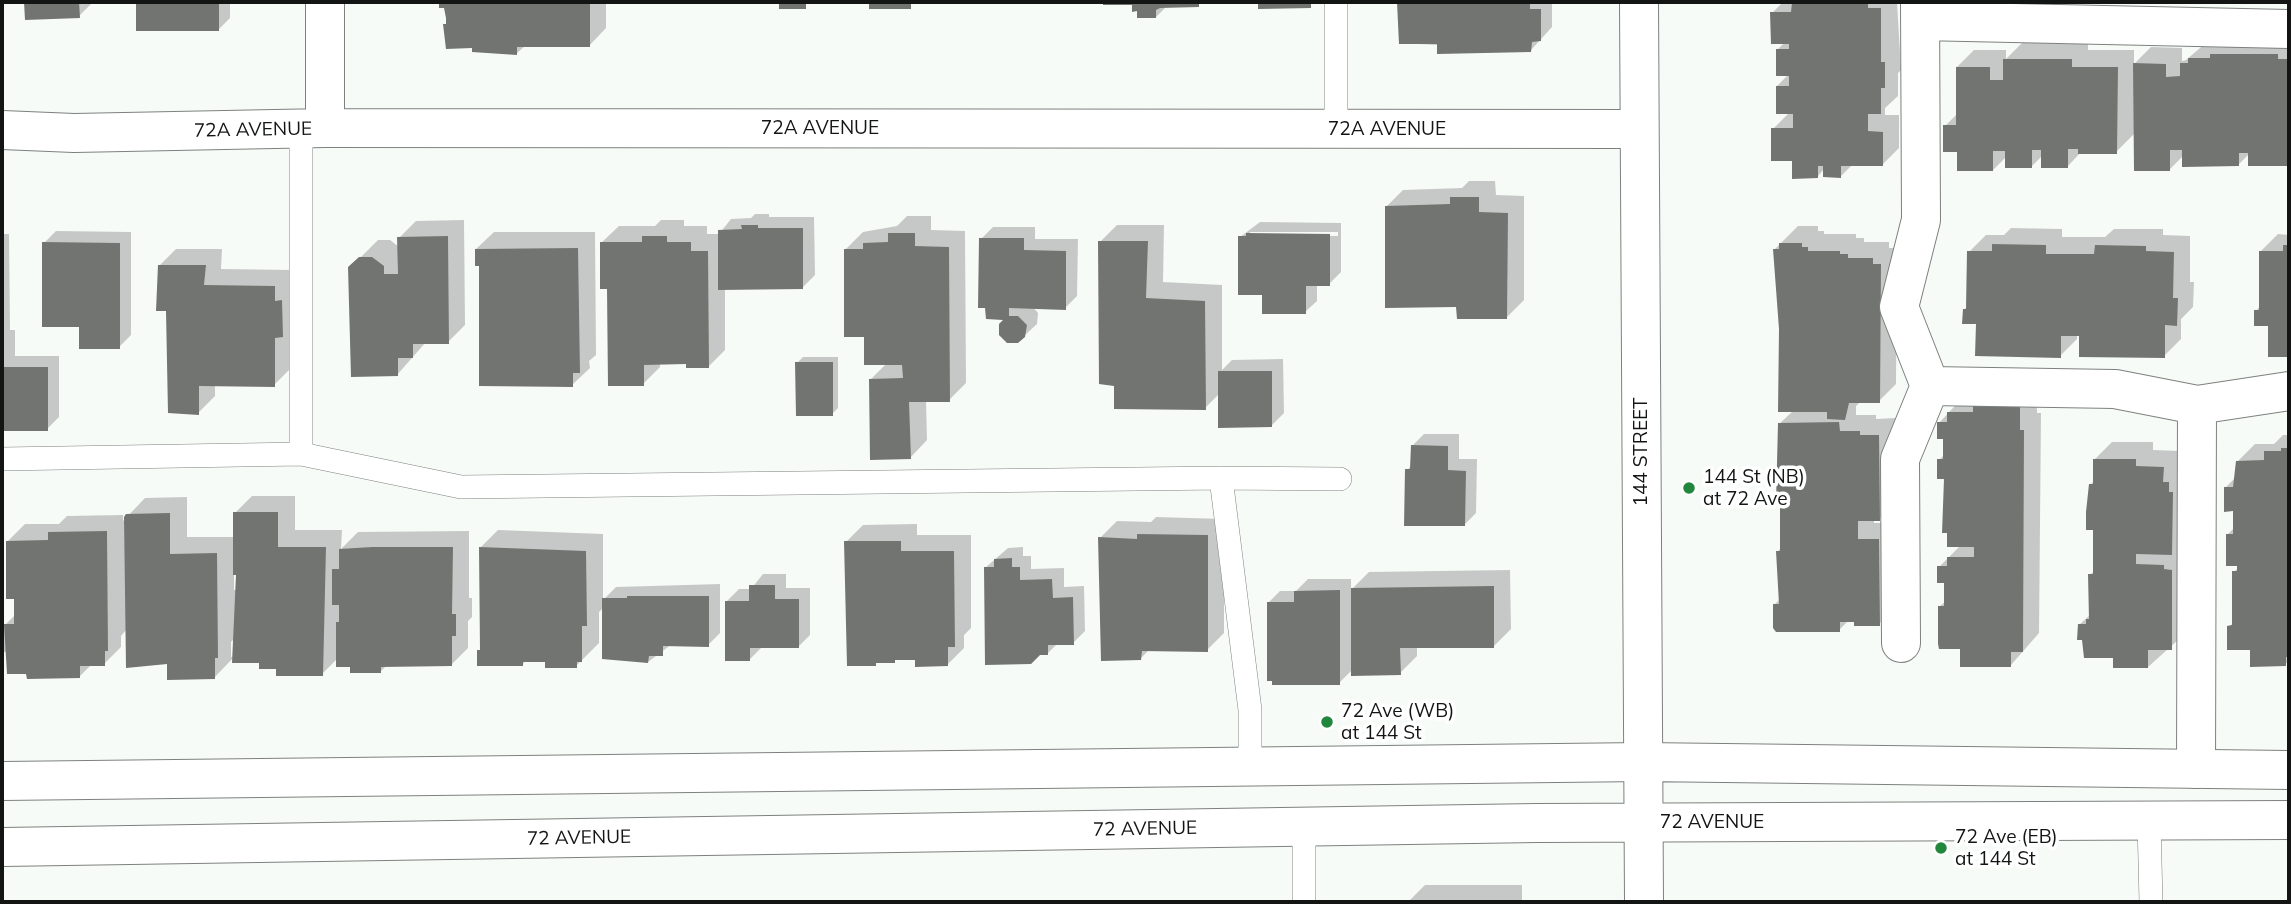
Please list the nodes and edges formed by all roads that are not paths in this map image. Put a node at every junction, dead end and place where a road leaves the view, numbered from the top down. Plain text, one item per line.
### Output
1 (325, 2) edge
2 (1336, 2) edge
3 (1639, 2) edge
4 (1920, 11) edge
5 (2289, 29) edge
6 (313, 128) junction
7 (1336, 129) junction
8 (1639, 129) junction
9 (2, 130) edge
10 (1930, 386) junction
11 (2289, 391) edge
12 (2197, 405) junction
13 (301, 454) junction
14 (2, 459) edge
15 (1221, 478) junction
16 (1340, 480) dead end
17 (1901, 643) dead end
18 (1643, 762) junction
19 (1250, 766) junction
20 (2196, 769) junction
21 (2289, 770) edge
22 (2, 781) edge
23 (2289, 820) edge
24 (2149, 821) junction
25 (1644, 822) junction
26 (1304, 827) junction
27 (2, 847) edge
28 (1304, 902) edge
29 (1644, 902) edge
30 (2151, 902) edge

1 - 6 main road
2 - 7 lane
3 - 8 main road, 144 STREET
4 - 5 main road
4 - 10 main road
6 - 7 main road, 72A AVENUE
6 - 9 main road, 72A AVENUE
6 - 13 lane
7 - 8 main road, 72A AVENUE
8 - 18 main road, 144 STREET
10 - 12 main road
10 - 17 main road
11 - 12 main road
12 - 20 main road
13 - 14 lane
13 - 15 lane
15 - 16 lane
15 - 19 lane
18 - 19 main road
18 - 20 main road
18 - 25 main road, 144 STREET
19 - 22 main road
20 - 21 main road
23 - 24 main road, 72 AVENUE
24 - 25 main road, 72 AVENUE
24 - 30 lane
25 - 26 main road, 72 AVENUE
25 - 29 main road, 144 STREET
26 - 27 main road, 72 AVENUE
26 - 28 lane

